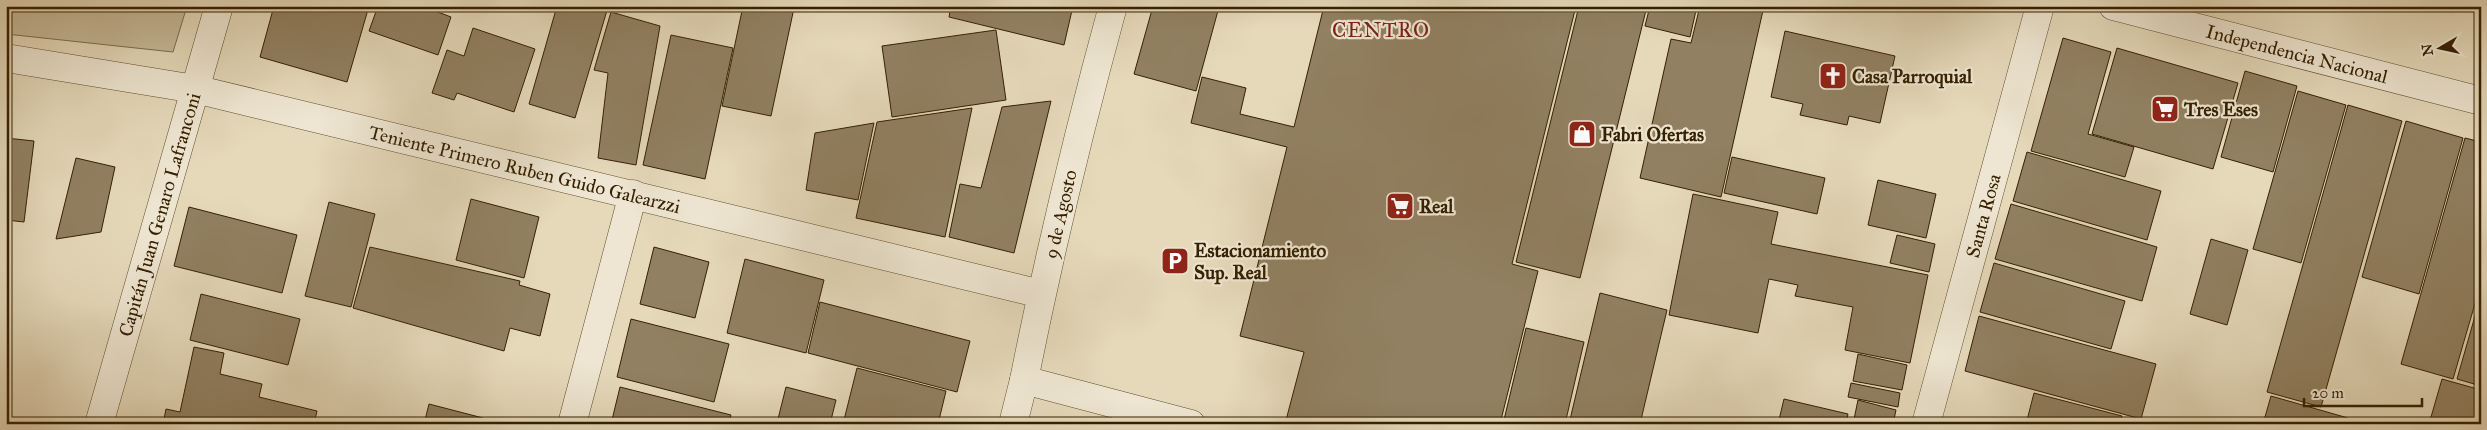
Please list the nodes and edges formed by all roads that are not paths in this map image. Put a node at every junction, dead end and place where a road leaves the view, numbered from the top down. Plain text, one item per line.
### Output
1 (219, 6) edge
2 (1112, 6) edge
3 (2040, 6) edge
4 (2114, 6) edge
5 (6, 58) edge
6 (195, 89) junction
7 (2481, 101) edge
8 (634, 194) junction
9 (1041, 294) junction
10 (1024, 380) junction
11 (100, 424) edge
12 (572, 424) edge
13 (1013, 424) edge
14 (1191, 424) edge
15 (1926, 424) edge

1 - 6 street, Capitán Juan Genaro Lafranconi
2 - 9 street, 9 de Agosto
3 - 15 street, Santa Rosa
4 - 7 street, Independencia Nacional
5 - 6 street, Teniente Primero Ruben Guido Galearzzi
6 - 8 street, Teniente Primero Ruben Guido Galearzzi
6 - 11 street, Capitán Juan Genaro Lafranconi
8 - 9 street, Teniente Primero Ruben Guido Galearzzi
8 - 12 street
9 - 10 street, 9 de Agosto
10 - 13 street, 9 de Agosto
10 - 14 street

